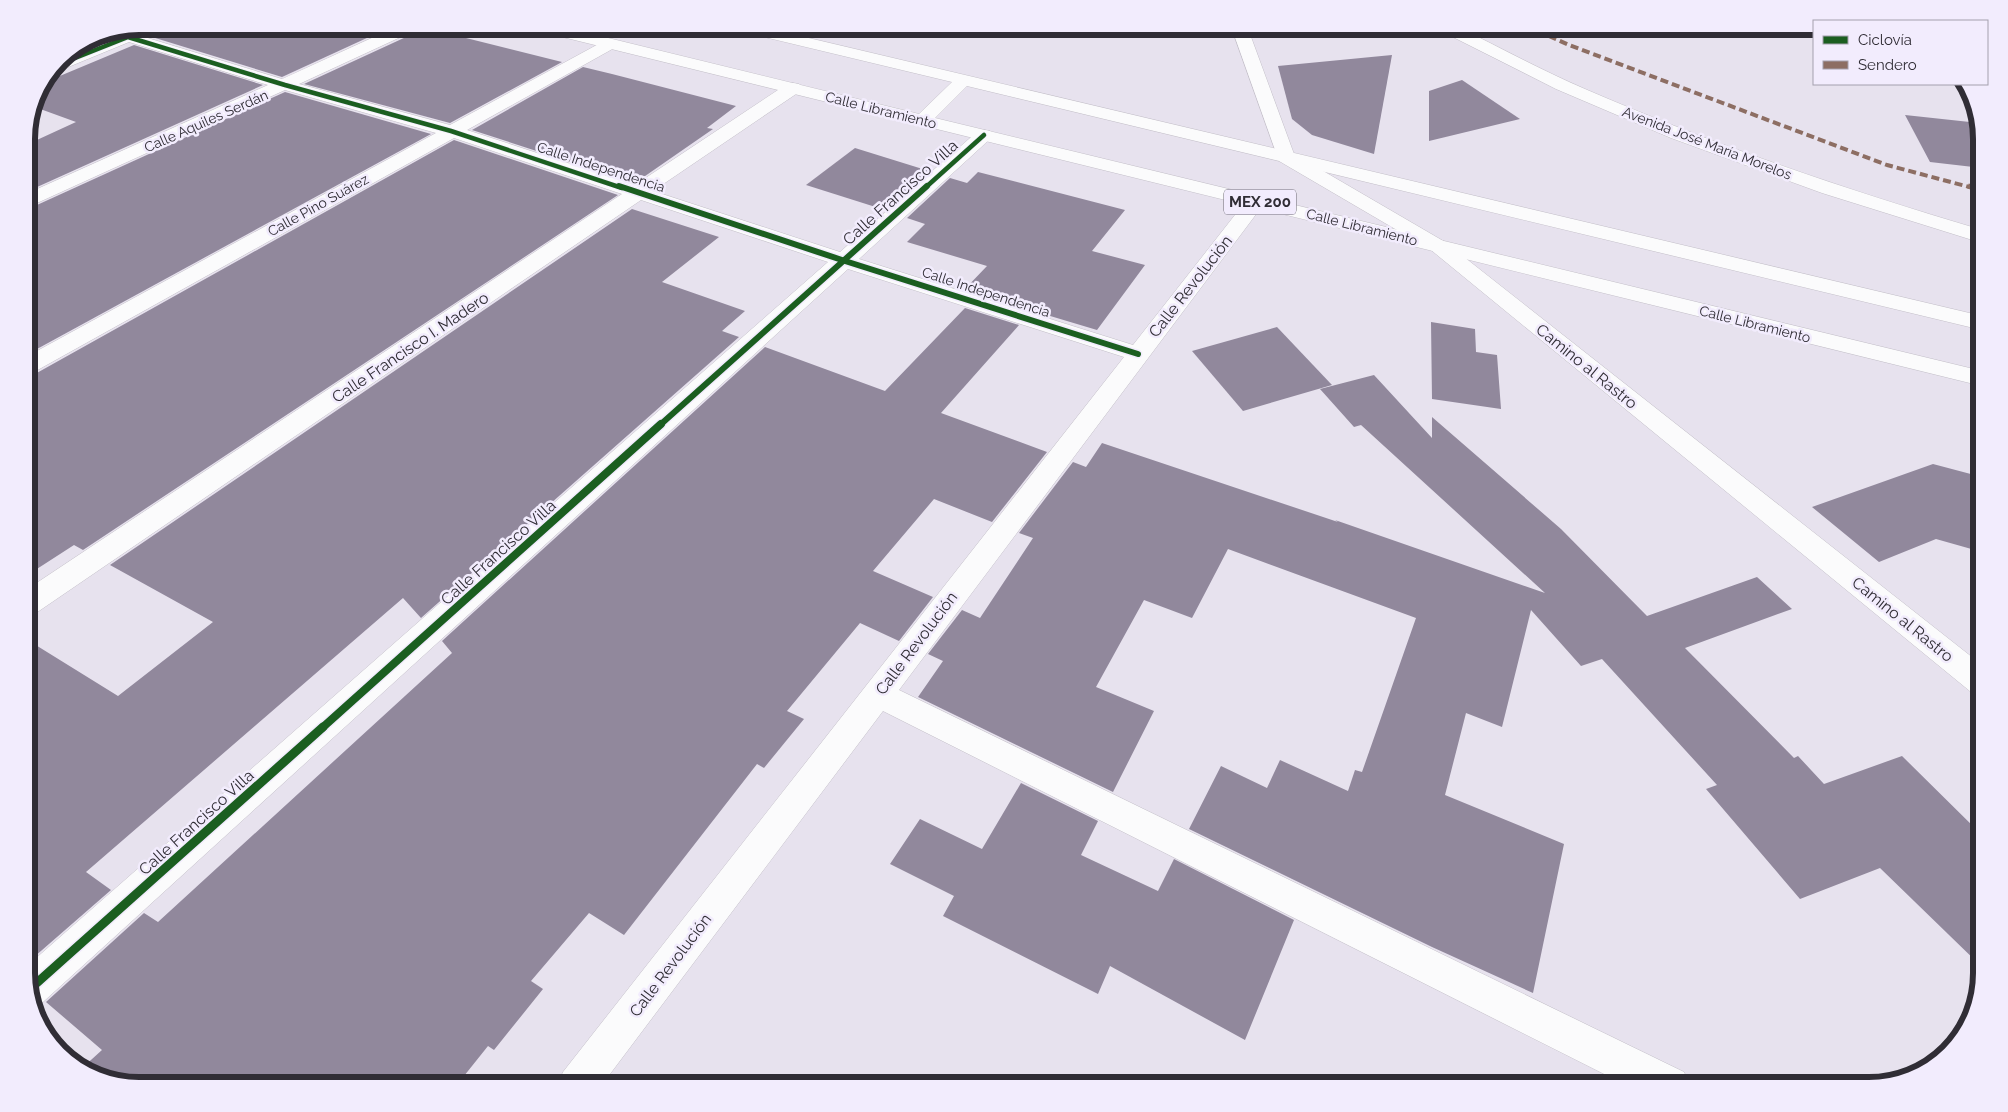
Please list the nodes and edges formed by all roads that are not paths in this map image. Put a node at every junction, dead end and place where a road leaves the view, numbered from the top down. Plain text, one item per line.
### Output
1 (393, 35) edge
2 (574, 35) edge
3 (775, 35) edge
4 (1242, 35) edge
5 (1461, 35) edge
6 (610, 44) junction
7 (75, 58) edge
8 (964, 80) junction
9 (285, 85) junction
10 (793, 88) junction
11 (922, 120) junction
12 (451, 131) junction
13 (984, 135) junction
14 (1286, 157) junction
15 (639, 193) junction
16 (35, 198) edge
17 (1256, 201) junction
18 (1973, 233) edge
19 (1438, 246) junction
20 (845, 260) junction
21 (1973, 320) edge
22 (1138, 354) junction
23 (35, 362) edge
24 (1973, 377) edge
25 (35, 599) edge
26 (1973, 676) edge
27 (877, 694) junction
28 (36, 984) edge
29 (584, 1077) edge
30 (1652, 1077) edge

1 - 9 main road, Calle Aquiles Serdán
2 - 6 main road, Calle Libramiento / MEX 200
3 - 8 main road
4 - 14 main road
5 - 18 main road, Avenida José María Morelos
6 - 10 main road, Calle Libramiento / MEX 200
6 - 12 main road, Calle Pino Suárez
7 - 9 main road, Calle Independencia
8 - 11 main road
8 - 14 main road
9 - 12 main road, Calle Independencia
9 - 16 main road, Calle Aquiles Serdán
10 - 11 main road, Calle Libramiento / MEX 200
10 - 15 main road, Calle Francisco I. Madero
11 - 13 main road, Calle Libramiento / MEX 200
12 - 15 main road, Calle Independencia
12 - 23 main road, Calle Pino Suárez
13 - 17 main road, Calle Libramiento / MEX 200
13 - 20 main road, Calle Francisco Villa
14 - 19 main road, Camino al Rastro
14 - 21 main road
15 - 20 main road, Calle Independencia
15 - 25 main road, Calle Francisco I. Madero
17 - 19 main road, Calle Libramiento / MEX 200
17 - 22 main road, Calle Revolución
19 - 24 main road, Calle Libramiento / MEX 200
19 - 26 main road, Camino al Rastro
20 - 22 main road, Calle Independencia
20 - 28 main road, Calle Francisco Villa
22 - 27 main road, Calle Revolución
27 - 29 main road, Calle Revolución
27 - 30 main road

